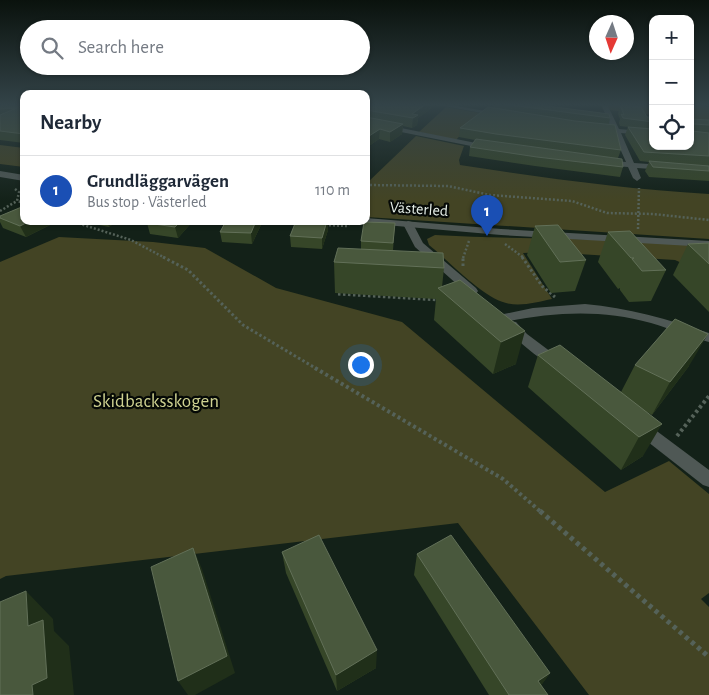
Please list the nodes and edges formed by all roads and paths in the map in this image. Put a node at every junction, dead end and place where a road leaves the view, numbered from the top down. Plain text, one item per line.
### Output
1 (434, 136) edge
2 (618, 136) edge
3 (502, 150) edge
4 (596, 162) edge
5 (632, 166) junction
6 (671, 169) edge
7 (0, 174) edge
8 (20, 177) edge
9 (637, 178) joint
10 (370, 185) edge
11 (7, 187) dead end
12 (17, 201) junction
13 (20, 202) edge
14 (0, 211) edge
15 (640, 214) junction
16 (709, 220) edge
17 (370, 221) edge
18 (408, 224) junction
19 (84, 225) edge
20 (321, 225) edge
21 (348, 225) edge
22 (475, 236) dead end
23 (636, 239) junction
24 (503, 242) dead end
25 (709, 244) edge
26 (463, 267) dead end
27 (338, 294) dead end
28 (558, 298) dead end
29 (444, 301) edge
30 (504, 318) junction
31 (709, 338) edge
32 (568, 372) edge
33 (709, 396) edge
34 (629, 418) edge
35 (667, 448) junction
36 (709, 480) edge
37 (709, 656) edge

1 - 3 street
2 - 5 street
4 - 5 street
5 - 6 street
5 - 9 street
7 - 8 street
9 - 15 path
10 - 15 path
11 - 12 path
12 - 13 path
12 - 14 path
15 - 16 path
15 - 23 path
17 - 18 street, Västerled
18 - 23 street, Västerled
18 - 30 street
19 - 37 path
20 - 21 path
22 - 26 path
23 - 25 street, Västerled
24 - 28 path
27 - 29 path
30 - 31 street
30 - 32 street
33 - 35 path
34 - 35 street
35 - 36 street

